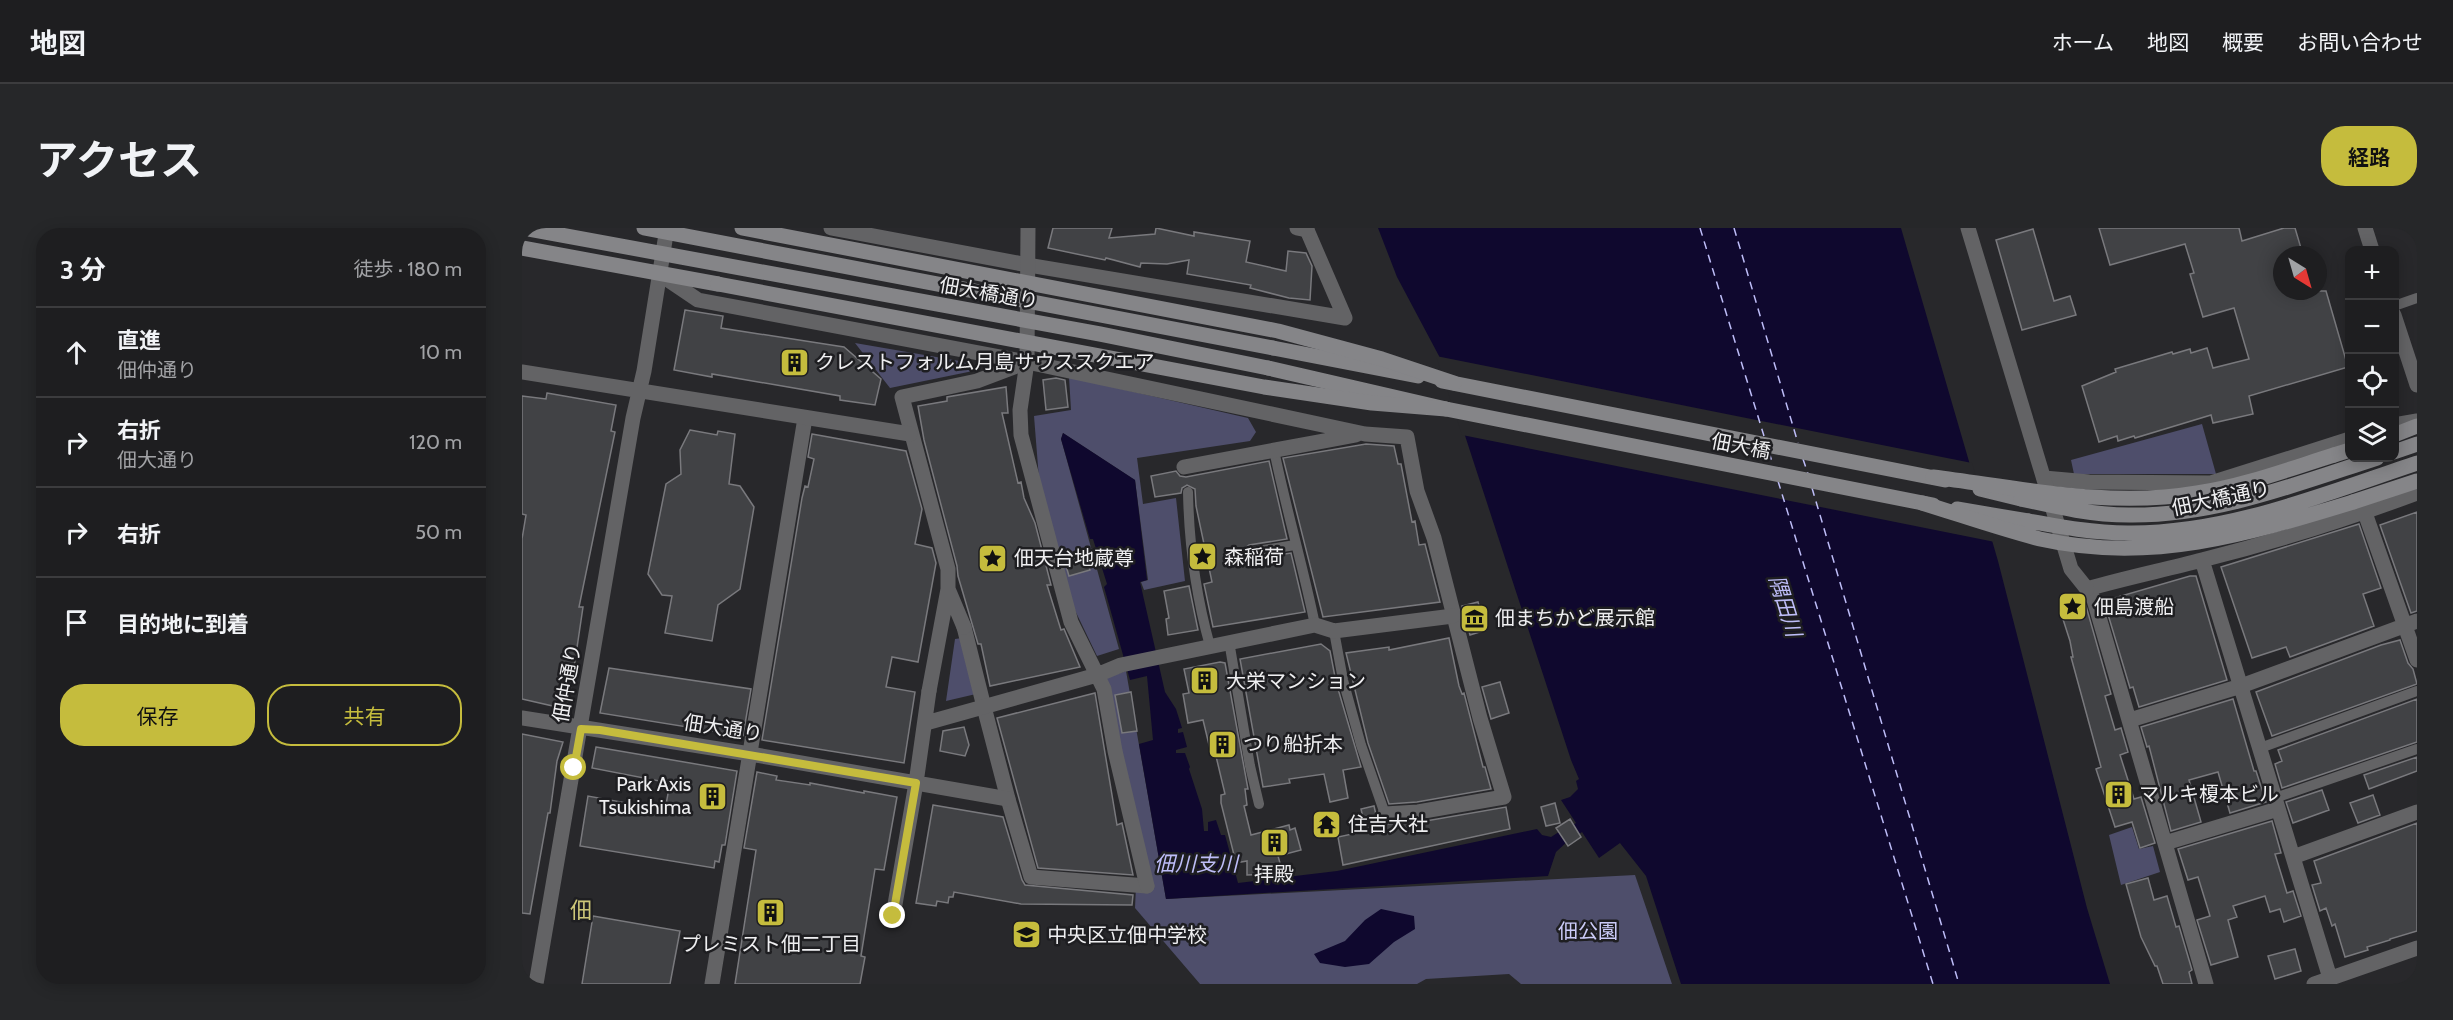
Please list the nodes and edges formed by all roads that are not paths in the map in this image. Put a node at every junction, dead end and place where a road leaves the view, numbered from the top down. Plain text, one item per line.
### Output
1 (523, 228) edge
2 (644, 228) edge
3 (667, 228) edge
4 (742, 228) edge
5 (831, 228) edge
6 (1028, 228) edge
7 (2365, 228) edge
8 (1302, 229) edge
9 (1972, 229) edge
10 (2371, 246) edge
11 (522, 248) edge
12 (1028, 264) junction
13 (658, 273) junction
14 (2417, 298) edge
15 (2399, 304) edge
16 (2399, 330) edge
17 (1028, 362) junction
18 (522, 372) edge
19 (1454, 383) junction
20 (2417, 385) edge
21 (639, 390) junction
22 (1446, 409) junction
23 (805, 418) junction
24 (2417, 421) edge
25 (2399, 424) edge
26 (2417, 426) edge
27 (2399, 433) edge
28 (910, 434) junction
29 (1365, 434) junction
30 (2345, 440) edge
31 (2417, 444) edge
32 (1274, 450) junction
33 (2399, 450) edge
34 (2345, 451) edge
35 (2365, 462) edge
36 (2417, 464) edge
37 (1184, 467) dead end
38 (1933, 477) junction
39 (2044, 478) junction
40 (2417, 481) edge
41 (1188, 492) dead end
42 (2417, 493) edge
43 (2021, 499) joint
44 (1922, 503) junction
45 (2365, 513) junction
46 (2028, 521) joint
47 (1295, 545) junction
48 (1251, 552) dead end
49 (2202, 561) junction
50 (948, 589) junction
51 (2086, 589) junction
52 (1453, 616) junction
53 (2411, 623) edge
54 (1315, 625) junction
55 (1334, 631) junction
56 (1229, 641) junction
57 (1210, 646) junction
58 (2417, 660) edge
59 (1097, 675) junction
60 (2241, 686) junction
61 (2417, 691) edge
62 (984, 707) junction
63 (522, 718) edge
64 (2130, 720) junction
65 (926, 723) junction
66 (581, 729) junction
67 (2260, 748) junction
68 (2417, 748) edge
69 (750, 754) junction
70 (916, 783) junction
71 (1008, 799) junction
72 (1259, 804) dead end
73 (2277, 804) junction
74 (2417, 812) edge
75 (1385, 814) joint
76 (2165, 843) junction
77 (2293, 857) junction
78 (893, 916) dead end
79 (2417, 948) edge
80 (2330, 978) junction
81 (2354, 978) edge
82 (536, 984) edge
83 (712, 984) edge
84 (2206, 984) edge
85 (2314, 984) edge

1 - 22 main road, 佃大橋通り, bridge
2 - 19 main road, 佃大橋通り, bridge
3 - 13 street, 佃仲通り
4 - 19 main road, bridge
5 - 12 street
6 - 12 street
7 - 10 street
8 - 12 street
9 - 39 street
11 - 13 main road
12 - 17 street
13 - 17 street
13 - 21 street, 佃仲通り
13 - 22 main road, bridge
14 - 15 lane
16 - 20 street
17 - 28 street
17 - 29 street
17 - 59 street
18 - 21 street
19 - 38 main road, 佃大橋
21 - 23 street
21 - 66 street, 佃仲通り
22 - 44 main road, 佃大橋
23 - 28 street
23 - 69 street
24 - 25 street
26 - 27 main road
28 - 50 street
29 - 32 street
29 - 52 street
30 - 39 street
31 - 33 main road, bridge
32 - 37 street
32 - 47 lane
34 - 38 main road, bridge
35 - 43 main road, 佃大橋通り, bridge
36 - 46 main road, 佃大橋通り, bridge
38 - 43 main road, 佃大橋, bridge
39 - 51 street
40 - 44 main road, bridge
41 - 57 lane
42 - 45 street
44 - 46 main road, 佃大橋, bridge
45 - 49 street
45 - 53 street
47 - 48 lane
47 - 54 lane
49 - 51 street
49 - 60 street
50 - 62 street
50 - 65 street
51 - 64 street
52 - 55 street
52 - 75 street
53 - 58 street
53 - 60 street
54 - 55 street
54 - 56 street
55 - 75 lane
56 - 57 street
56 - 72 lane
57 - 59 street
59 - 62 street
59 - 71 street
60 - 64 street
60 - 67 street
61 - 67 lane
62 - 65 street
62 - 71 street
63 - 66 street, 佃大通り
64 - 76 street
65 - 70 street
66 - 69 street, 佃大通り
66 - 82 street, 佃仲通り
67 - 73 street
68 - 73 lane
69 - 70 street, 佃大通り
69 - 83 street
70 - 71 street, 佃大通り
70 - 78 street
73 - 76 street
73 - 77 street
74 - 77 street
76 - 84 street
77 - 80 street
79 - 81 street
80 - 81 street
80 - 85 street

